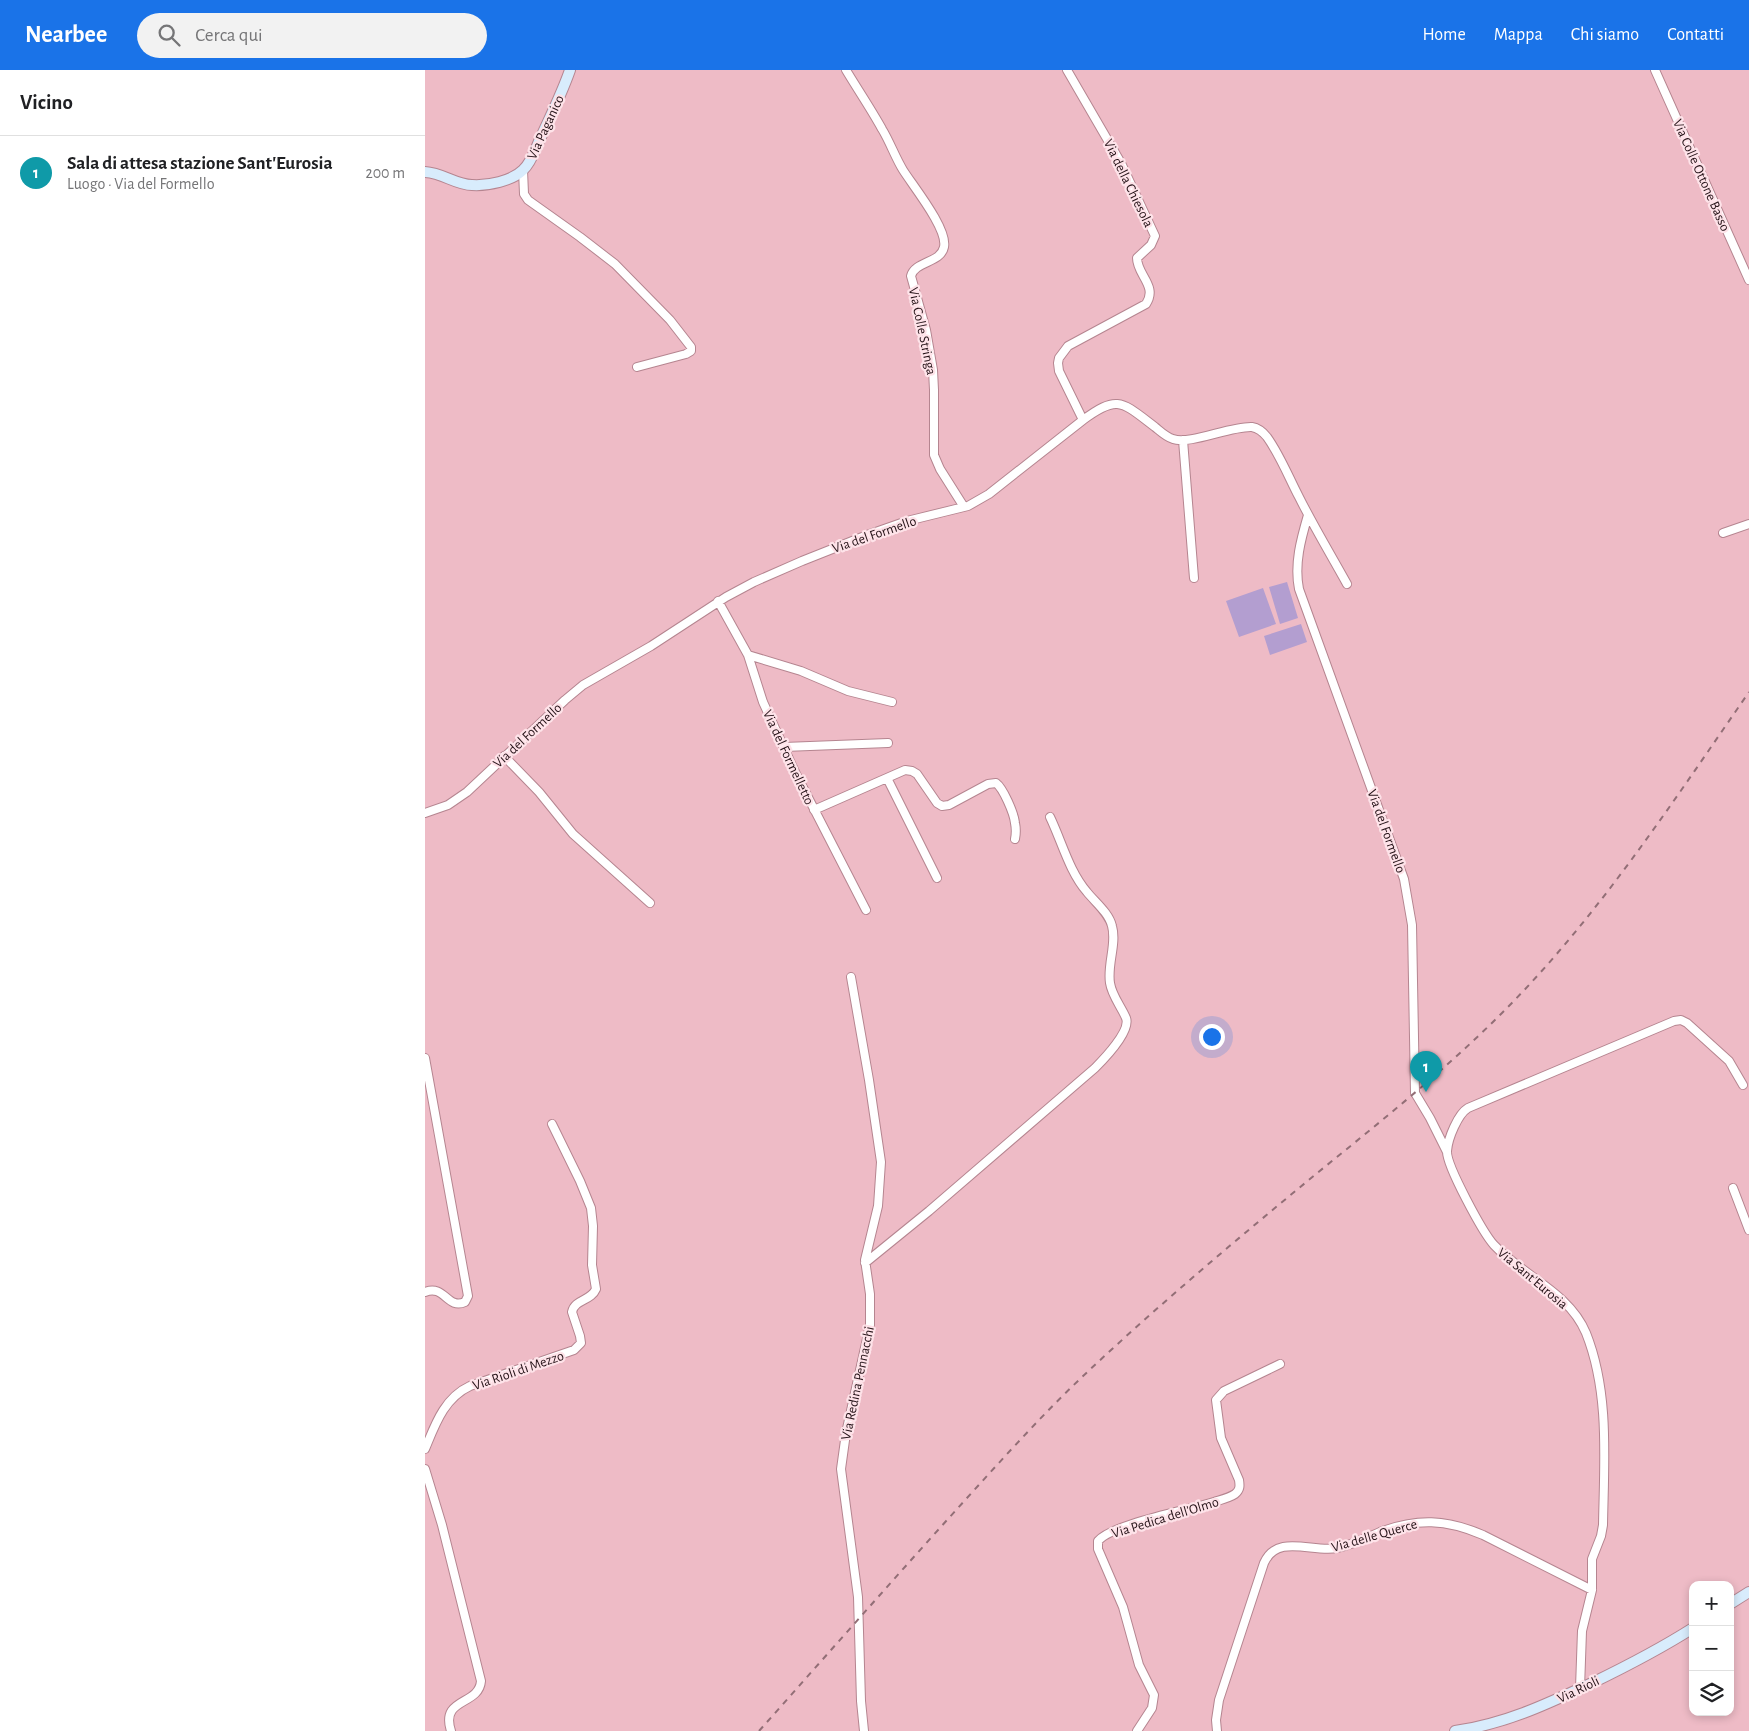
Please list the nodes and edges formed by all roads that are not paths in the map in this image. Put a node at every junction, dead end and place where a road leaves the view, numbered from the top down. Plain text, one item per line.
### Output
1 (570, 70) edge
2 (846, 70) edge
3 (1067, 70) edge
4 (1655, 70) edge
5 (523, 170) junction
6 (425, 172) edge
7 (1749, 280) edge
8 (637, 367) dead end
9 (1083, 420) junction
10 (1183, 440) junction
11 (965, 507) junction
12 (1308, 515) junction
13 (1749, 524) edge
14 (1723, 533) dead end
15 (1194, 578) dead end
16 (1347, 584) dead end
17 (718, 601) junction
18 (748, 655) junction
19 (892, 702) dead end
20 (888, 743) dead end
21 (784, 747) junction
22 (504, 756) junction
23 (887, 778) junction
24 (814, 810) junction
25 (425, 813) edge
26 (1050, 817) dead end
27 (1015, 839) dead end
28 (937, 878) dead end
29 (650, 903) dead end
30 (866, 910) dead end
31 (851, 977) dead end
32 (425, 1058) edge
33 (1743, 1085) dead end
34 (552, 1124) dead end
35 (1447, 1152) junction
36 (1733, 1188) dead end
37 (1749, 1230) edge
38 (865, 1263) junction
39 (425, 1292) edge
40 (1280, 1364) dead end
41 (425, 1449) edge
42 (425, 1469) edge
43 (1592, 1590) junction
44 (1749, 1592) edge
45 (1734, 1601) edge
46 (1689, 1630) edge
47 (1580, 1688) junction
48 (451, 1731) edge
49 (864, 1731) edge
50 (1137, 1731) edge
51 (1217, 1731) edge
52 (1455, 1731) edge

1 - 5 main road, Via Paganico
2 - 11 street, Via Colle Stringa
3 - 9 street, Via della Chiesola
4 - 7 street, Via Colle Ottone Basso
5 - 6 main road, Via Paganico
5 - 8 street
9 - 10 street, Via del Formello
9 - 11 street, Via del Formello
10 - 12 street
10 - 15 street
11 - 17 street, Via del Formello
12 - 16 street
12 - 35 street, Via del Formello
13 - 14 street
17 - 18 street, Via del Formelletto
17 - 22 street, Via del Formello
18 - 19 street
18 - 21 street, Via del Formelletto
20 - 21 street
21 - 24 street, Via del Formelletto
22 - 25 street, Via del Formello
22 - 29 street
23 - 24 street
23 - 27 street
23 - 28 street
24 - 30 street, Via del Formelletto
26 - 38 street
31 - 38 street, Via Redina Pennacchi
32 - 39 street
33 - 35 street
34 - 41 street, Via Rioli di Mezzo
35 - 43 street, Via Sant'Eurosia
36 - 37 street
38 - 49 street, Via Redina Pennacchi
40 - 50 street, Via Pedica dell'Olmo
42 - 48 street
43 - 47 street, Via Sant'Eurosia
43 - 51 street, Via delle Querce
44 - 45 main road
46 - 47 main road, Via Rioli
47 - 52 main road, Via Rioli

